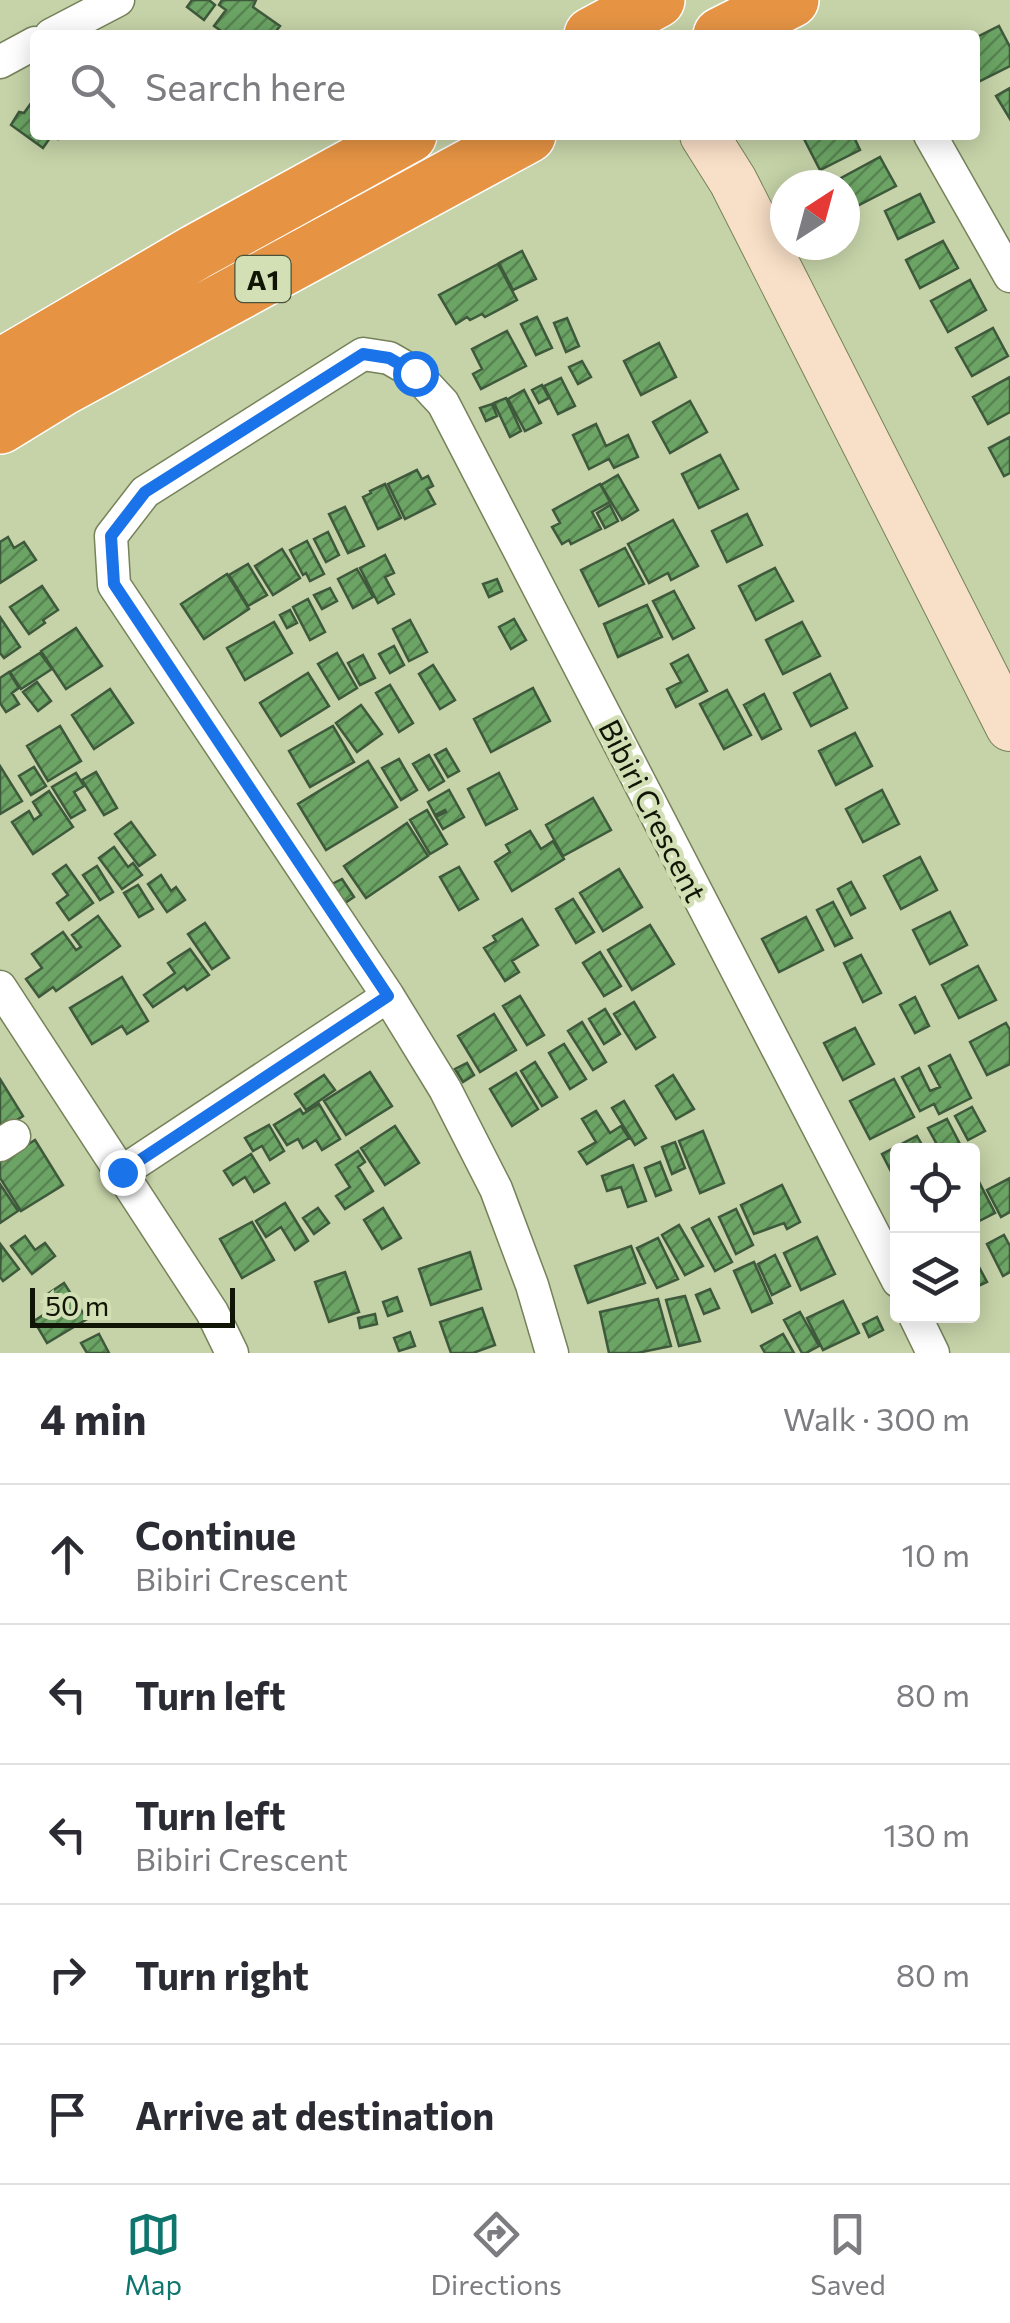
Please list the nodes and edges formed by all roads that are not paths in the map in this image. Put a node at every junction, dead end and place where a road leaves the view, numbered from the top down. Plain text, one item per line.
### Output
1 (118, 0) edge
2 (656, 0) edge
3 (790, 0) edge
4 (804, 0) edge
5 (61, 30) edge
6 (601, 30) edge
7 (731, 30) edge
8 (767, 30) edge
9 (30, 47) edge
10 (0, 62) edge
11 (399, 140) edge
12 (519, 140) edge
13 (707, 140) edge
14 (727, 140) edge
15 (933, 140) edge
16 (732, 181) junction
17 (1010, 276) edge
18 (0, 368) edge
19 (0, 426) edge
20 (1010, 727) edge
21 (0, 987) edge
22 (388, 996) junction
23 (122, 1172) junction
24 (890, 1266) edge
25 (918, 1323) edge
26 (232, 1353) edge
27 (552, 1353) edge
28 (933, 1353) edge

1 - 5 street
2 - 6 highway
3 - 7 highway
4 - 8 street
9 - 10 street
11 - 18 highway, A1
12 - 19 highway, A1
13 - 16 street
14 - 16 street
15 - 17 street
16 - 20 street
21 - 23 street
22 - 23 street
22 - 24 street, Bibiri Crescent
22 - 27 street
23 - 26 street
25 - 28 street

